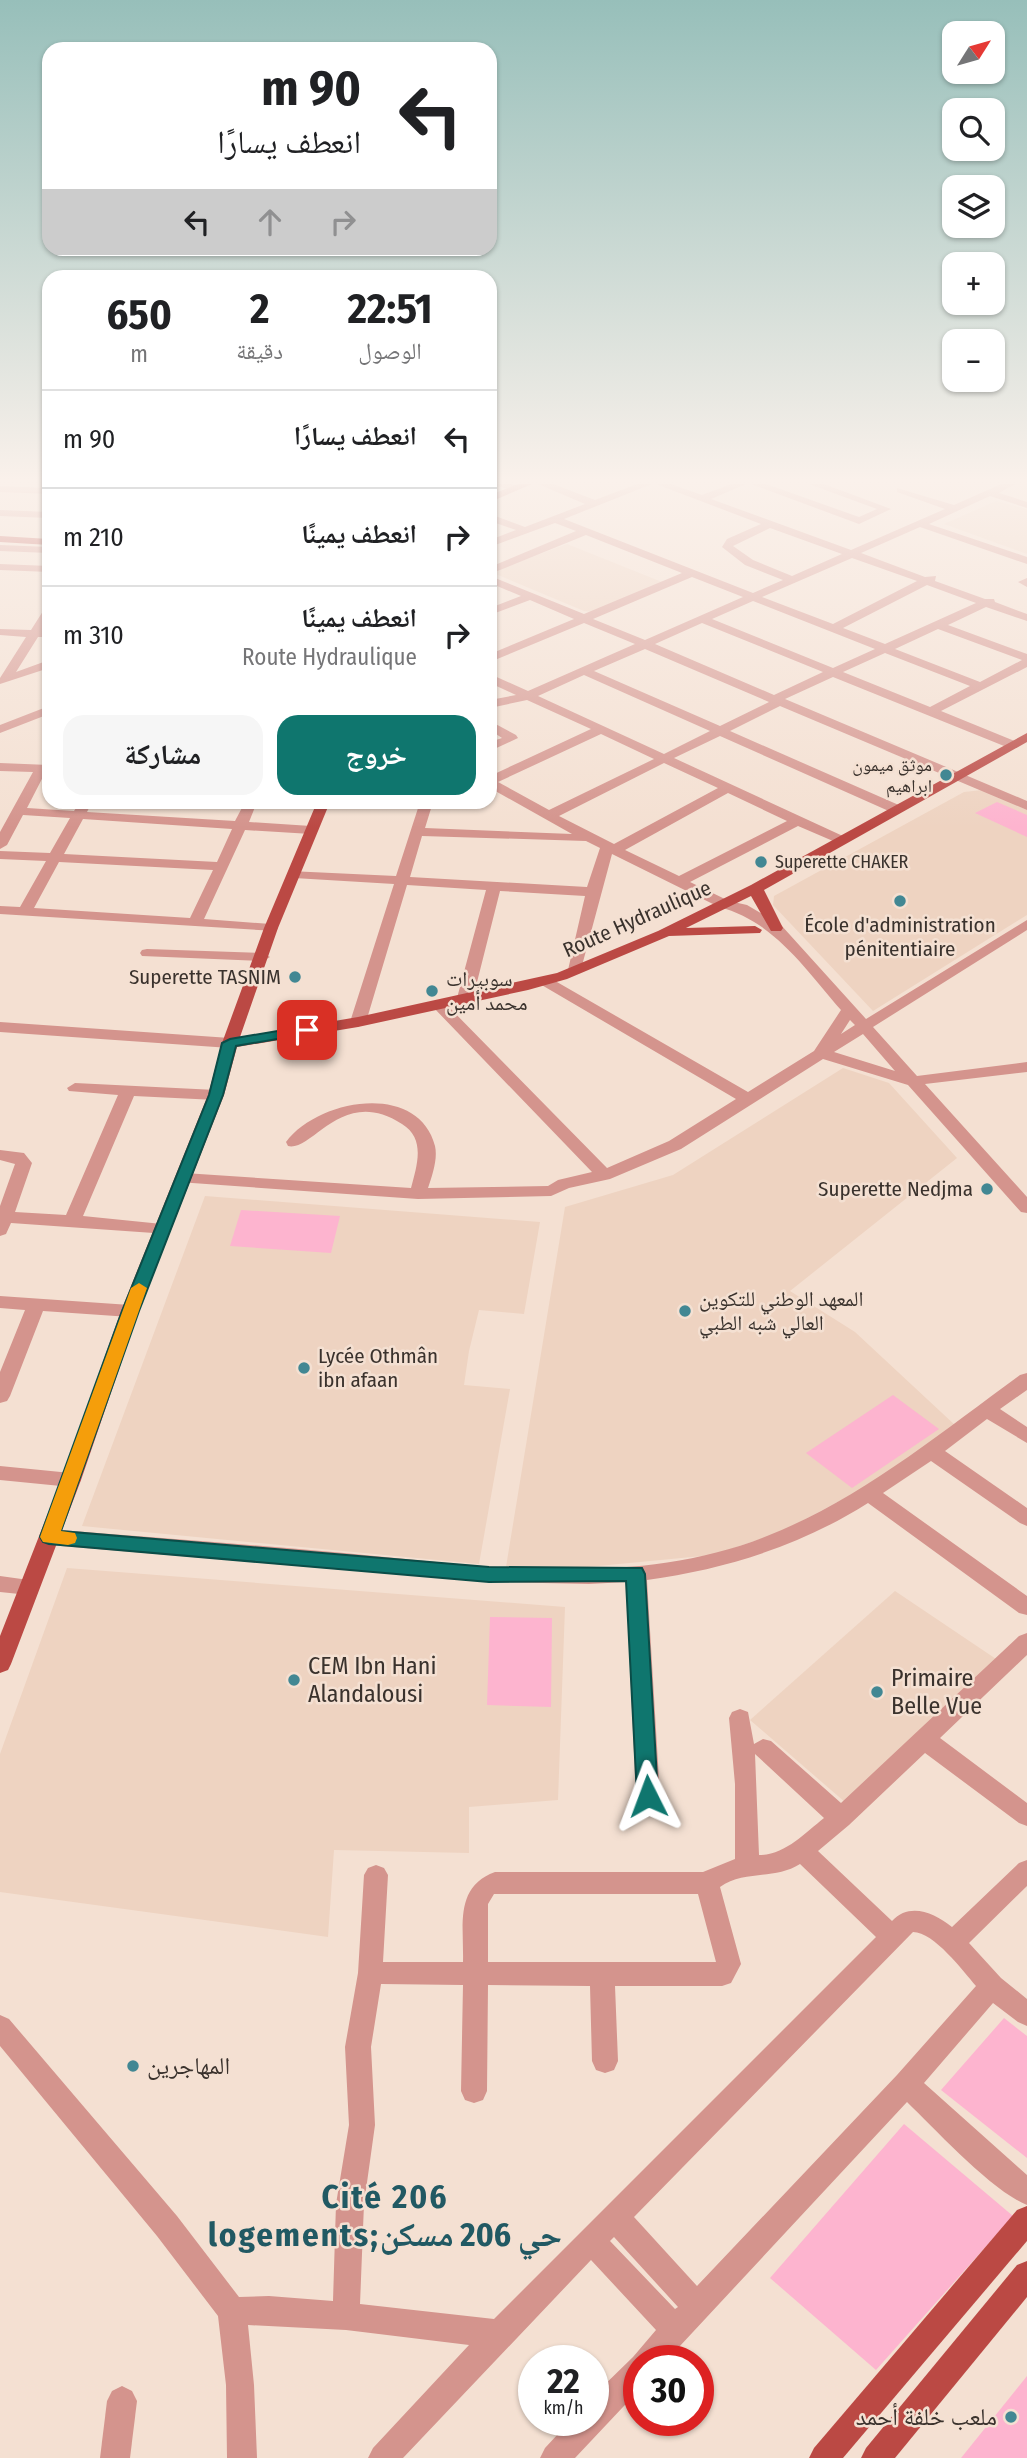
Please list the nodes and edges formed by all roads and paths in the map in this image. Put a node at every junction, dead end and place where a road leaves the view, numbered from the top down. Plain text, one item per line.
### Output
1 (524, 599) edge
2 (532, 599) edge
3 (632, 599) edge
4 (745, 599) edge
5 (753, 599) edge
6 (892, 599) edge
7 (989, 599) edge
8 (992, 600) junction
9 (1027, 608) edge
10 (497, 609) edge
11 (1027, 618) edge
12 (702, 619) junction
13 (582, 620) junction
14 (42, 622) edge
15 (938, 625) junction
16 (832, 629) junction
17 (0, 632) edge
18 (35, 634) junction
19 (42, 634) edge
20 (644, 644) junction
21 (884, 649) junction
22 (497, 655) edge
23 (1027, 660) edge
24 (42, 667) edge
25 (585, 671) junction
26 (831, 672) junction
27 (3, 681) edge
28 (497, 681) edge
29 (980, 686) junction
30 (527, 696) junction
31 (777, 700) junction
32 (497, 702) edge
33 (930, 712) junction
34 (42, 713) edge
35 (0, 729) edge
36 (497, 729) edge
37 (600, 730) junction
38 (722, 730) junction
39 (1027, 737) edge
40 (497, 744) edge
41 (1013, 746) junction
42 (666, 758) junction
43 (0, 767) edge
44 (42, 769) edge
45 (42, 773) edge
46 (955, 776) junction
47 (497, 779) edge
48 (497, 786) edge
49 (730, 787) junction
50 (1027, 806) edge
51 (82, 809) edge
52 (248, 809) edge
53 (320, 809) edge
54 (424, 809) edge
55 (896, 809) junction
56 (10, 813) edge
57 (79, 816) junction
58 (548, 817) junction
59 (799, 820) junction
60 (241, 826) junction
61 (311, 830) junction
62 (416, 832) junction
63 (590, 838) junction
64 (840, 840) junction
65 (0, 845) edge
66 (610, 848) junction
67 (0, 855) edge
68 (56, 857) junction
69 (222, 866) junction
70 (294, 874) junction
71 (401, 881) junction
72 (679, 882) junction
73 (494, 887) junction
74 (756, 888) junction
75 (593, 892) junction
76 (724, 904) junction
77 (0, 910) edge
78 (25, 911) junction
79 (195, 923) junction
80 (1027, 924) edge
81 (271, 928) junction
82 (755, 930) junction
83 (663, 934) junction
84 (780, 934) junction
85 (147, 953) dead end
86 (263, 957) junction
87 (575, 970) junction
88 (545, 981) junction
89 (466, 998) junction
90 (438, 1004) junction
91 (850, 1009) junction
92 (358, 1022) junction
93 (0, 1027) edge
94 (863, 1027) junction
95 (230, 1043) junction
96 (820, 1056) junction
97 (1027, 1067) edge
98 (912, 1080) junction
99 (75, 1088) dead end
100 (128, 1090) junction
101 (216, 1095) junction
102 (749, 1100) junction
103 (294, 1142) dead end
104 (0, 1155) edge
105 (604, 1175) junction
106 (184, 1178) junction
107 (418, 1194) junction
108 (1027, 1208) edge
109 (2, 1222) edge
110 (72, 1222) junction
111 (162, 1230) junction
112 (0, 1302) edge
113 (37, 1304) junction
114 (130, 1311) junction
115 (1027, 1380) edge
116 (0, 1396) edge
117 (986, 1409) junction
118 (1027, 1436) edge
119 (931, 1451) junction
120 (0, 1473) edge
121 (71, 1480) junction
122 (870, 1493) junction
123 (1027, 1518) edge
124 (49, 1537) junction
125 (636, 1574) junction
126 (0, 1584) edge
127 (29, 1587) junction
128 (1027, 1607) edge
129 (1026, 1645) edge
130 (0, 1664) edge
131 (740, 1718) dead end
132 (924, 1740) junction
133 (764, 1748) dead end
134 (648, 1796) dead end
135 (1027, 1815) edge
136 (841, 1818) junction
137 (801, 1850) junction
138 (747, 1865) junction
139 (1027, 1870) edge
140 (376, 1875) dead end
141 (706, 1883) junction
142 (892, 1937) junction
143 (952, 1943) junction
144 (370, 1973) junction
145 (475, 1973) junction
146 (602, 1974) junction
147 (992, 1986) junction
148 (1027, 2014) edge
149 (0, 2027) edge
150 (605, 2061) dead end
151 (906, 2084) junction
152 (474, 2091) dead end
153 (1027, 2192) edge
154 (616, 2218) junction
155 (1027, 2220) edge
156 (592, 2241) junction
157 (1027, 2275) edge
158 (697, 2307) junction
159 (232, 2311) junction
160 (346, 2316) junction
161 (675, 2330) junction
162 (499, 2334) junction
163 (661, 2345) edge
164 (623, 2386) edge
165 (122, 2401) dead end
166 (609, 2401) edge
167 (576, 2436) edge
168 (115, 2458) edge
169 (242, 2458) edge
170 (383, 2458) edge
171 (555, 2458) edge
172 (824, 2458) edge
173 (876, 2458) edge

1 - 10 street
2 - 13 street
3 - 13 street
4 - 12 street
5 - 16 street
6 - 16 street
7 - 8 street
8 - 9 street
8 - 11 street
8 - 15 street
12 - 20 street
12 - 26 street
13 - 20 street
13 - 22 street
14 - 18 street
15 - 21 street
15 - 23 street
16 - 21 street
17 - 18 street
18 - 19 street
18 - 27 street
20 - 25 street
20 - 31 street
21 - 26 street
21 - 29 street
23 - 29 street
24 - 27 street
25 - 30 street
25 - 38 street
26 - 31 street
26 - 33 street
28 - 30 street
29 - 33 street
30 - 32 street
30 - 37 street
31 - 38 street
31 - 46 street
33 - 41 street
34 - 35 street
36 - 40 street
37 - 42 street
37 - 47 street
38 - 42 street
38 - 55 street
39 - 41 main road, Route Hydraulique
41 - 46 main road, Route Hydraulique
42 - 49 street
42 - 58 street
43 - 44 street
45 - 56 street
46 - 50 street
46 - 55 main road, Route Hydraulique
48 - 58 street
49 - 59 street
49 - 66 street
51 - 57 street
52 - 60 street
53 - 61 main road
54 - 62 street
55 - 64 main road, Route Hydraulique
56 - 57 street
56 - 65 street
57 - 60 street
57 - 68 street
58 - 63 street
59 - 64 street
59 - 72 street
60 - 61 street
60 - 69 street
61 - 70 main road
62 - 63 street
62 - 71 street
63 - 66 street
64 - 74 main road, Route Hydraulique
66 - 72 street
66 - 75 street
67 - 68 street
68 - 69 street
68 - 78 street
69 - 79 street
70 - 71 street
70 - 81 main road
71 - 73 street
71 - 92 street
72 - 76 street
73 - 75 street
73 - 89 street
74 - 76 main road, Route Hydraulique
74 - 84 main road
75 - 87 street
76 - 82 street
76 - 83 main road, Route Hydraulique
76 - 84 street
77 - 78 street
78 - 79 street
79 - 81 street
80 - 94 street
81 - 86 main road
82 - 83 main road
82 - 84 street
83 - 87 main road, Route Hydraulique
84 - 91 street
85 - 86 street
86 - 95 main road
87 - 88 main road, Route Hydraulique
88 - 89 main road, Route Hydraulique
88 - 102 street
89 - 90 main road, Route Hydraulique
90 - 92 main road, Route Hydraulique
90 - 105 street
91 - 94 street
91 - 96 street
92 - 95 main road, Route Hydraulique
93 - 95 street
94 - 96 street
94 - 98 street
95 - 101 main road
96 - 98 street
96 - 102 street
97 - 98 street
98 - 108 street
99 - 100 street
100 - 101 street
100 - 110 street
101 - 106 main road
102 - 105 street
103 - 107 street
104 - 109 street
105 - 107 street
106 - 107 street
106 - 111 main road
109 - 110 street
110 - 111 street
111 - 114 main road
112 - 113 street
113 - 114 street
113 - 116 street
114 - 121 main road
115 - 117 street
117 - 118 street
117 - 119 street
119 - 122 street
119 - 123 street
120 - 121 street
121 - 124 main road
122 - 125 street
122 - 128 street
124 - 125 street
124 - 127 main road
125 - 134 street
126 - 127 street
127 - 130 main road
129 - 132 street
131 - 138 street
132 - 135 street
132 - 136 street
133 - 136 street
136 - 137 street
137 - 138 street
137 - 142 street
138 - 141 street
139 - 143 street
140 - 144 street
141 - 145 street
141 - 146 street
142 - 143 street
142 - 154 street
143 - 147 street
144 - 145 street
144 - 160 street
145 - 146 street
145 - 152 street
146 - 150 street
147 - 148 street
147 - 151 street
149 - 159 street
151 - 153 street
151 - 158 street
154 - 156 street
154 - 158 street
155 - 172 main road
156 - 161 street
156 - 162 street
157 - 173 main road
158 - 161 street
159 - 160 street
159 - 169 street
160 - 162 street
161 - 163 street
162 - 170 street
164 - 166 street
165 - 168 street
167 - 171 street

